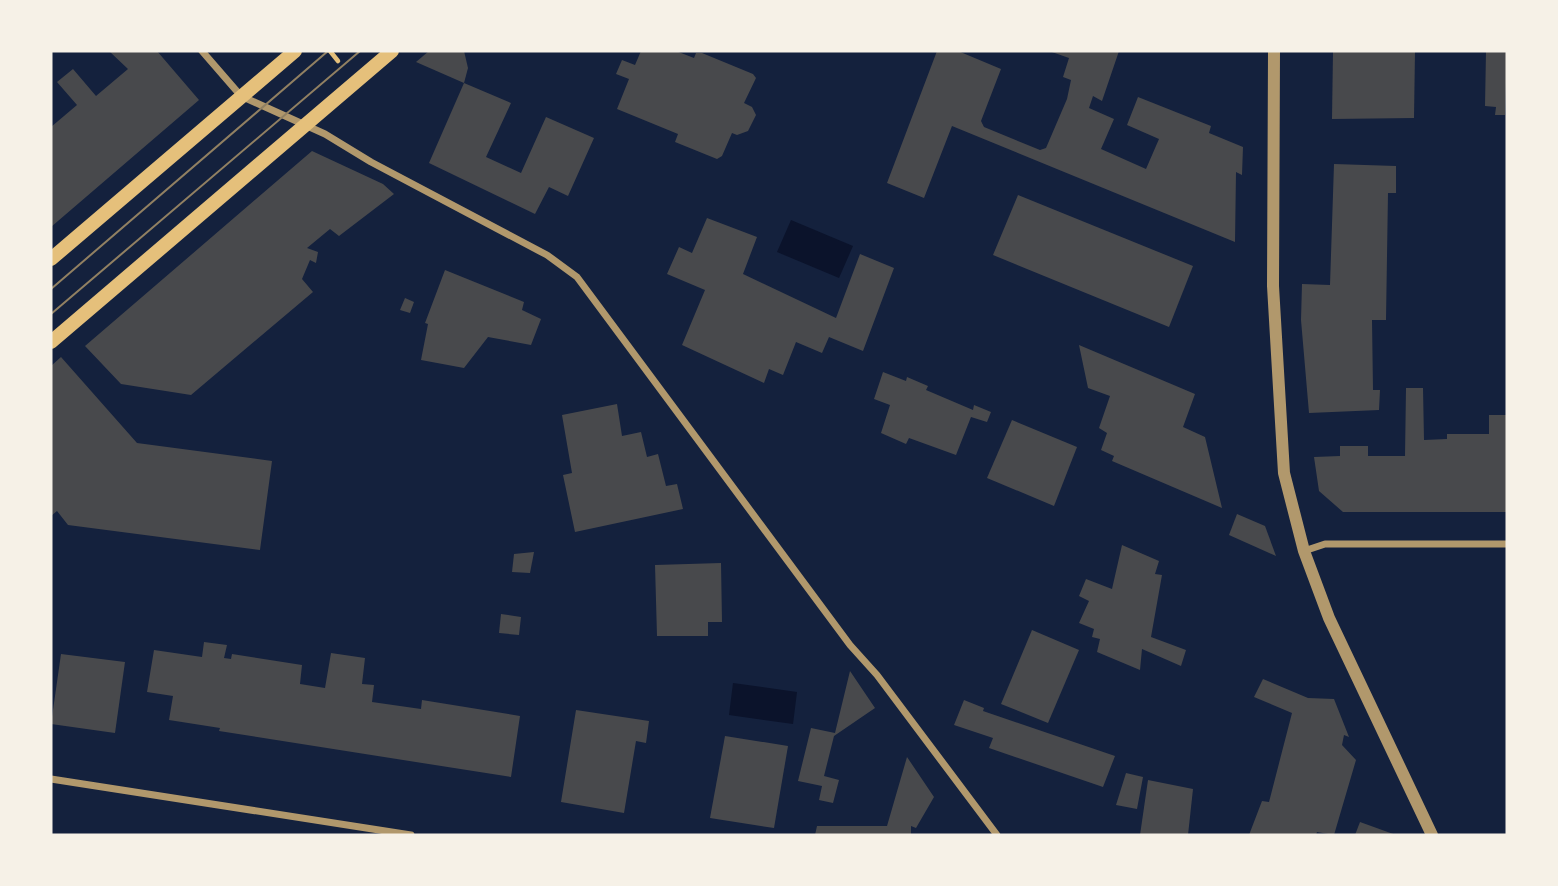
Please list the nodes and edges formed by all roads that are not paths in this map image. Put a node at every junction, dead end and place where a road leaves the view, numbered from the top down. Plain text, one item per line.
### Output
1 (202, 51) edge
2 (295, 51) edge
3 (392, 51) edge
4 (1274, 51) edge
5 (241, 96) junction
6 (306, 124) junction
7 (51, 259) edge
8 (51, 342) edge
9 (1507, 544) edge
10 (1304, 551) junction
11 (51, 779) edge
12 (411, 835) edge
13 (997, 835) edge
14 (1432, 835) edge

1 - 5 street
2 - 5 main road
3 - 6 main road
4 - 10 street
5 - 6 street
5 - 7 main road
6 - 8 main road
6 - 13 street
9 - 10 street
10 - 14 street
11 - 12 street

